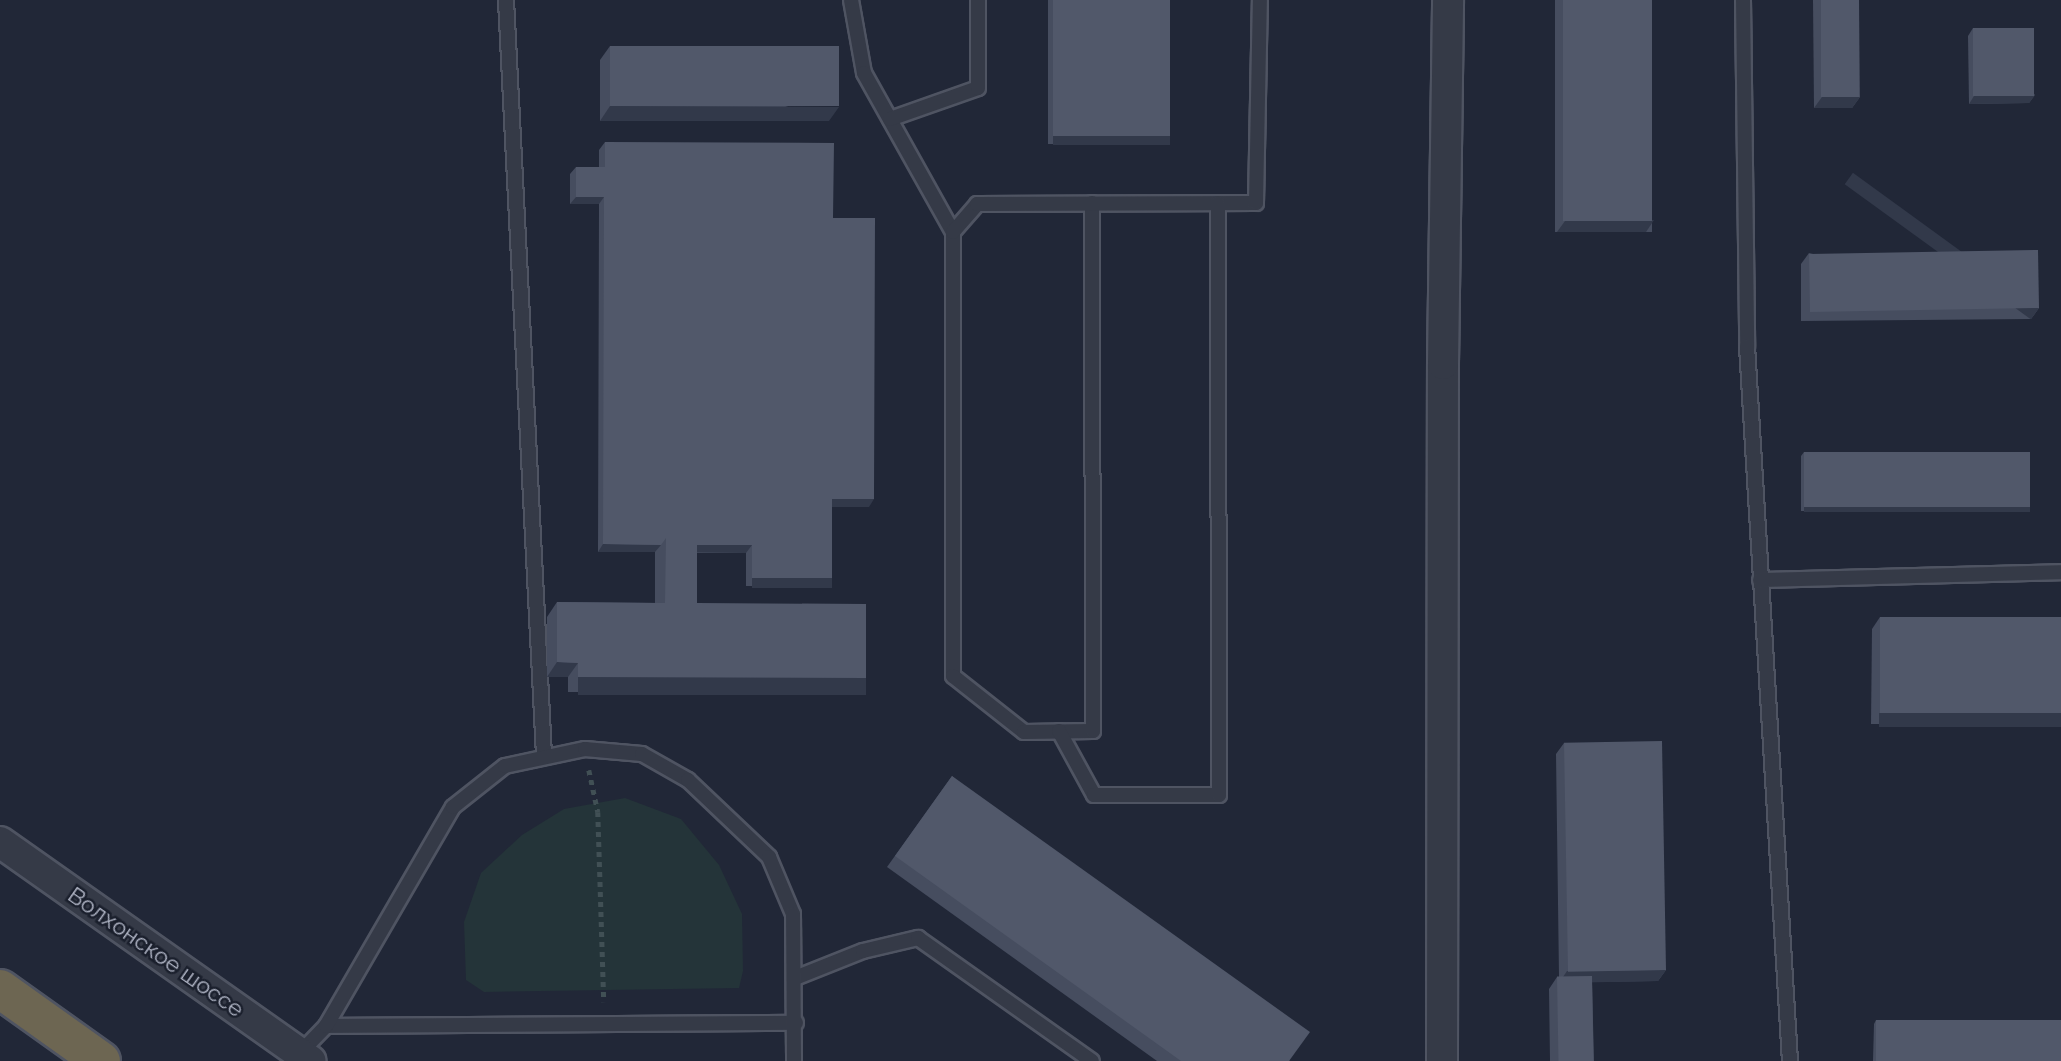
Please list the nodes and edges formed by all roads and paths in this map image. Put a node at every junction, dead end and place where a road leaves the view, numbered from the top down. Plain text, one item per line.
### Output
1 (506, 0) edge
2 (852, 0) edge
3 (978, 0) edge
4 (1260, 0) edge
5 (1448, 0) edge
6 (1743, 0) edge
7 (890, 119) junction
8 (1092, 203) junction
9 (1217, 203) junction
10 (953, 232) junction
11 (2061, 572) edge
12 (1760, 580) junction
13 (1059, 732) junction
14 (584, 749) junction
15 (544, 755) junction
16 (0, 842) edge
17 (795, 978) junction
18 (0, 989) edge
19 (604, 999) dead end
20 (796, 1023) junction
21 (326, 1026) junction
22 (306, 1057) edge
23 (101, 1061) edge
24 (794, 1061) edge
25 (1092, 1061) edge
26 (1441, 1061) edge
27 (1790, 1061) edge

1 - 15 lane
2 - 7 lane
3 - 7 lane
4 - 9 lane
5 - 26 street
6 - 12 lane
7 - 10 lane
8 - 9 lane
8 - 10 lane
8 - 13 lane
9 - 13 lane
10 - 13 lane
11 - 12 lane
12 - 27 lane
14 - 15 lane
14 - 17 lane
14 - 19 path
15 - 21 lane
16 - 22 street, Волхонское шоссе
17 - 20 lane
17 - 25 lane
18 - 23 highway
20 - 21 lane
20 - 24 lane
21 - 22 lane

